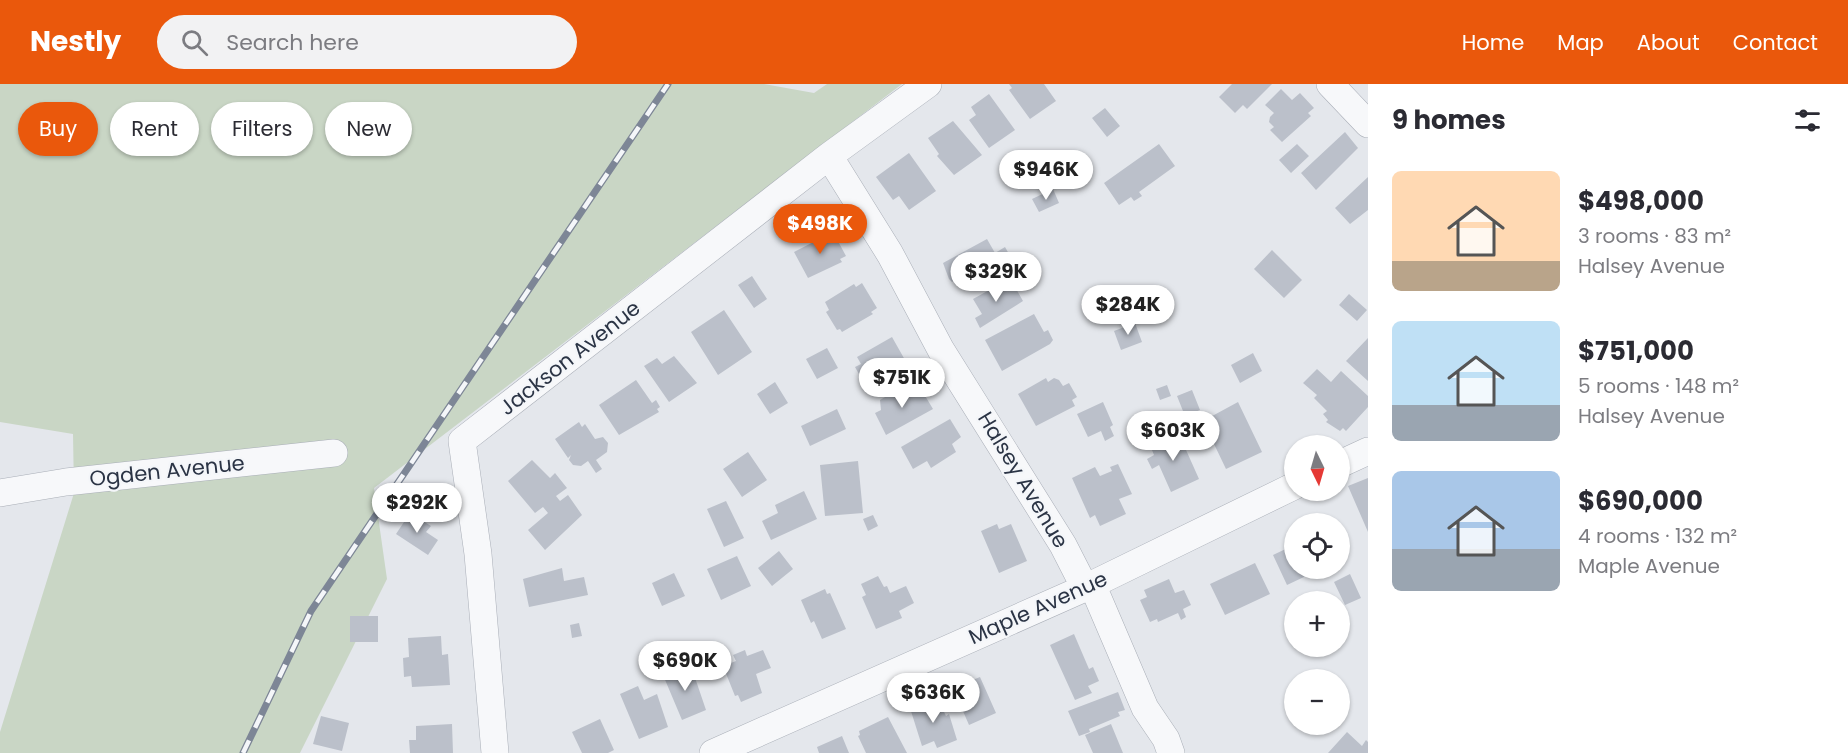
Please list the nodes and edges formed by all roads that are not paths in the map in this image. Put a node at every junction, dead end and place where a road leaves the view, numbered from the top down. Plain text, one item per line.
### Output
1 (928, 84) edge
2 (1330, 84) edge
3 (1368, 124) edge
4 (829, 156) junction
5 (1368, 451) edge
6 (334, 453) dead end
7 (1350, 460) edge
8 (1284, 491) edge
9 (0, 493) edge
10 (1089, 586) junction
11 (495, 753) edge
12 (714, 753) edge
13 (1171, 753) edge

1 - 4 street, Jackson Avenue
2 - 3 street
4 - 10 street, Halsey Avenue
4 - 11 street, Jackson Avenue
5 - 7 street
6 - 9 street, Ogden Avenue
8 - 10 street, Maple Avenue
10 - 12 street, Maple Avenue
10 - 13 street, Halsey Avenue

